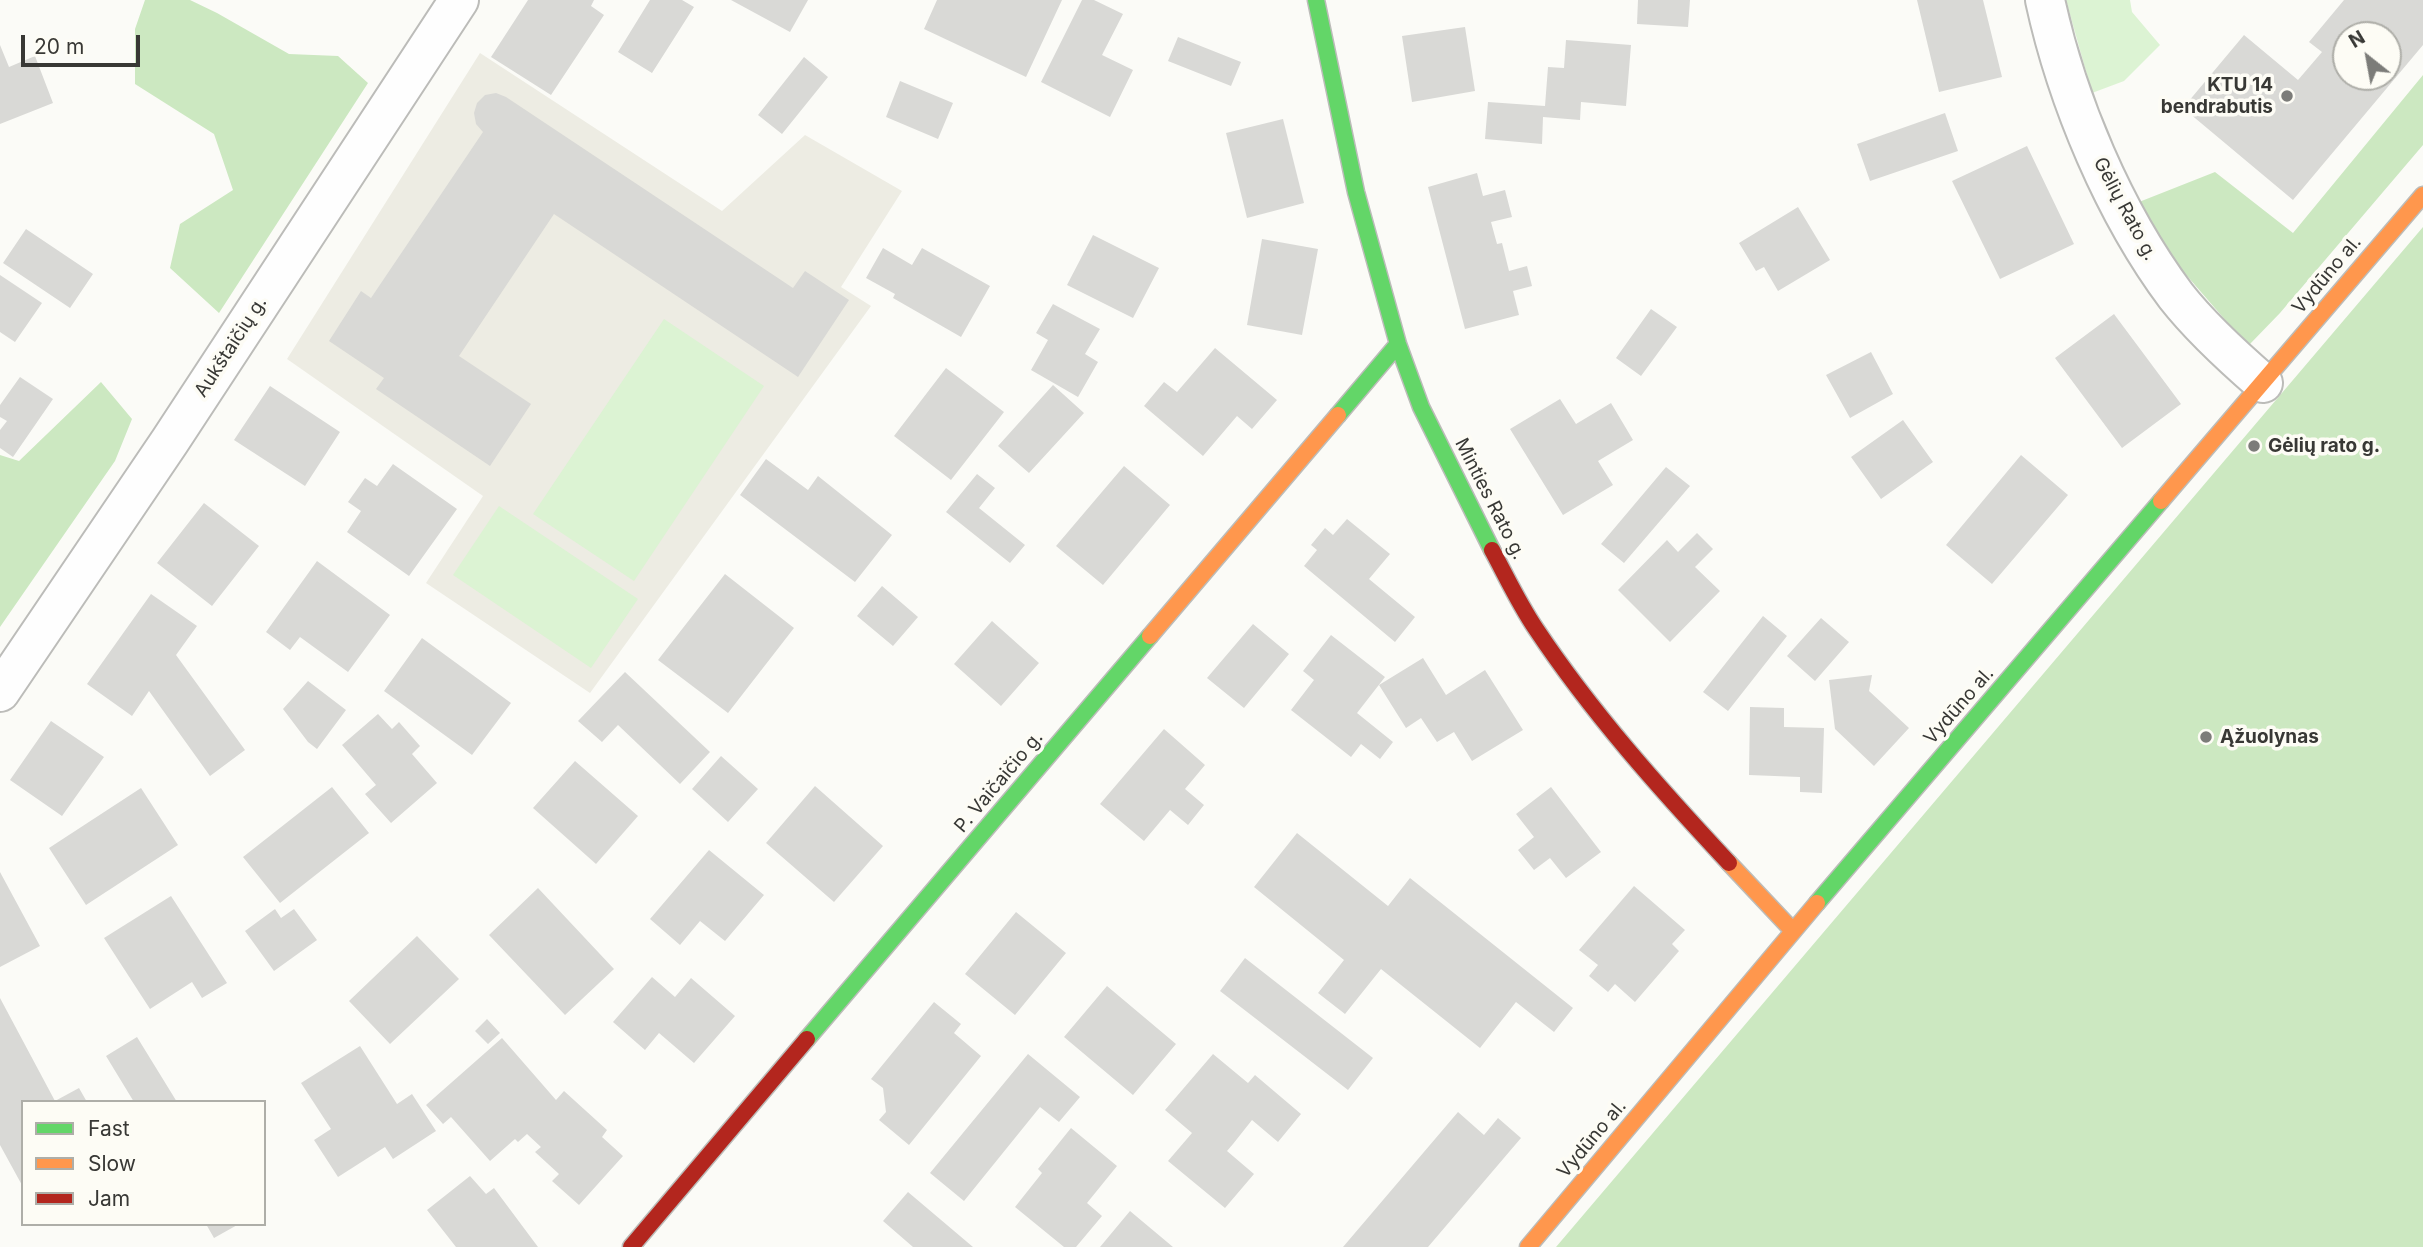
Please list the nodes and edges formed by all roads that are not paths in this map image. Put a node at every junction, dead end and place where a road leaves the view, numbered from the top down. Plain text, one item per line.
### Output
1 (459, 0) edge
2 (1316, 0) edge
3 (2045, 0) edge
4 (2423, 195) edge
5 (1398, 344) junction
6 (2263, 383) junction
7 (0, 692) edge
8 (1793, 931) junction
9 (631, 1247) edge
10 (1528, 1247) edge

1 - 7 street, Aukštaičių g.
2 - 5 street, Minties Rato g.
3 - 6 street, Gėlių Rato g.
4 - 6 street, Vydūno al.
5 - 8 street, Minties Rato g.
5 - 9 street, P. Vaičaičio g.
6 - 8 street, Vydūno al.
8 - 10 street, Vydūno al.

